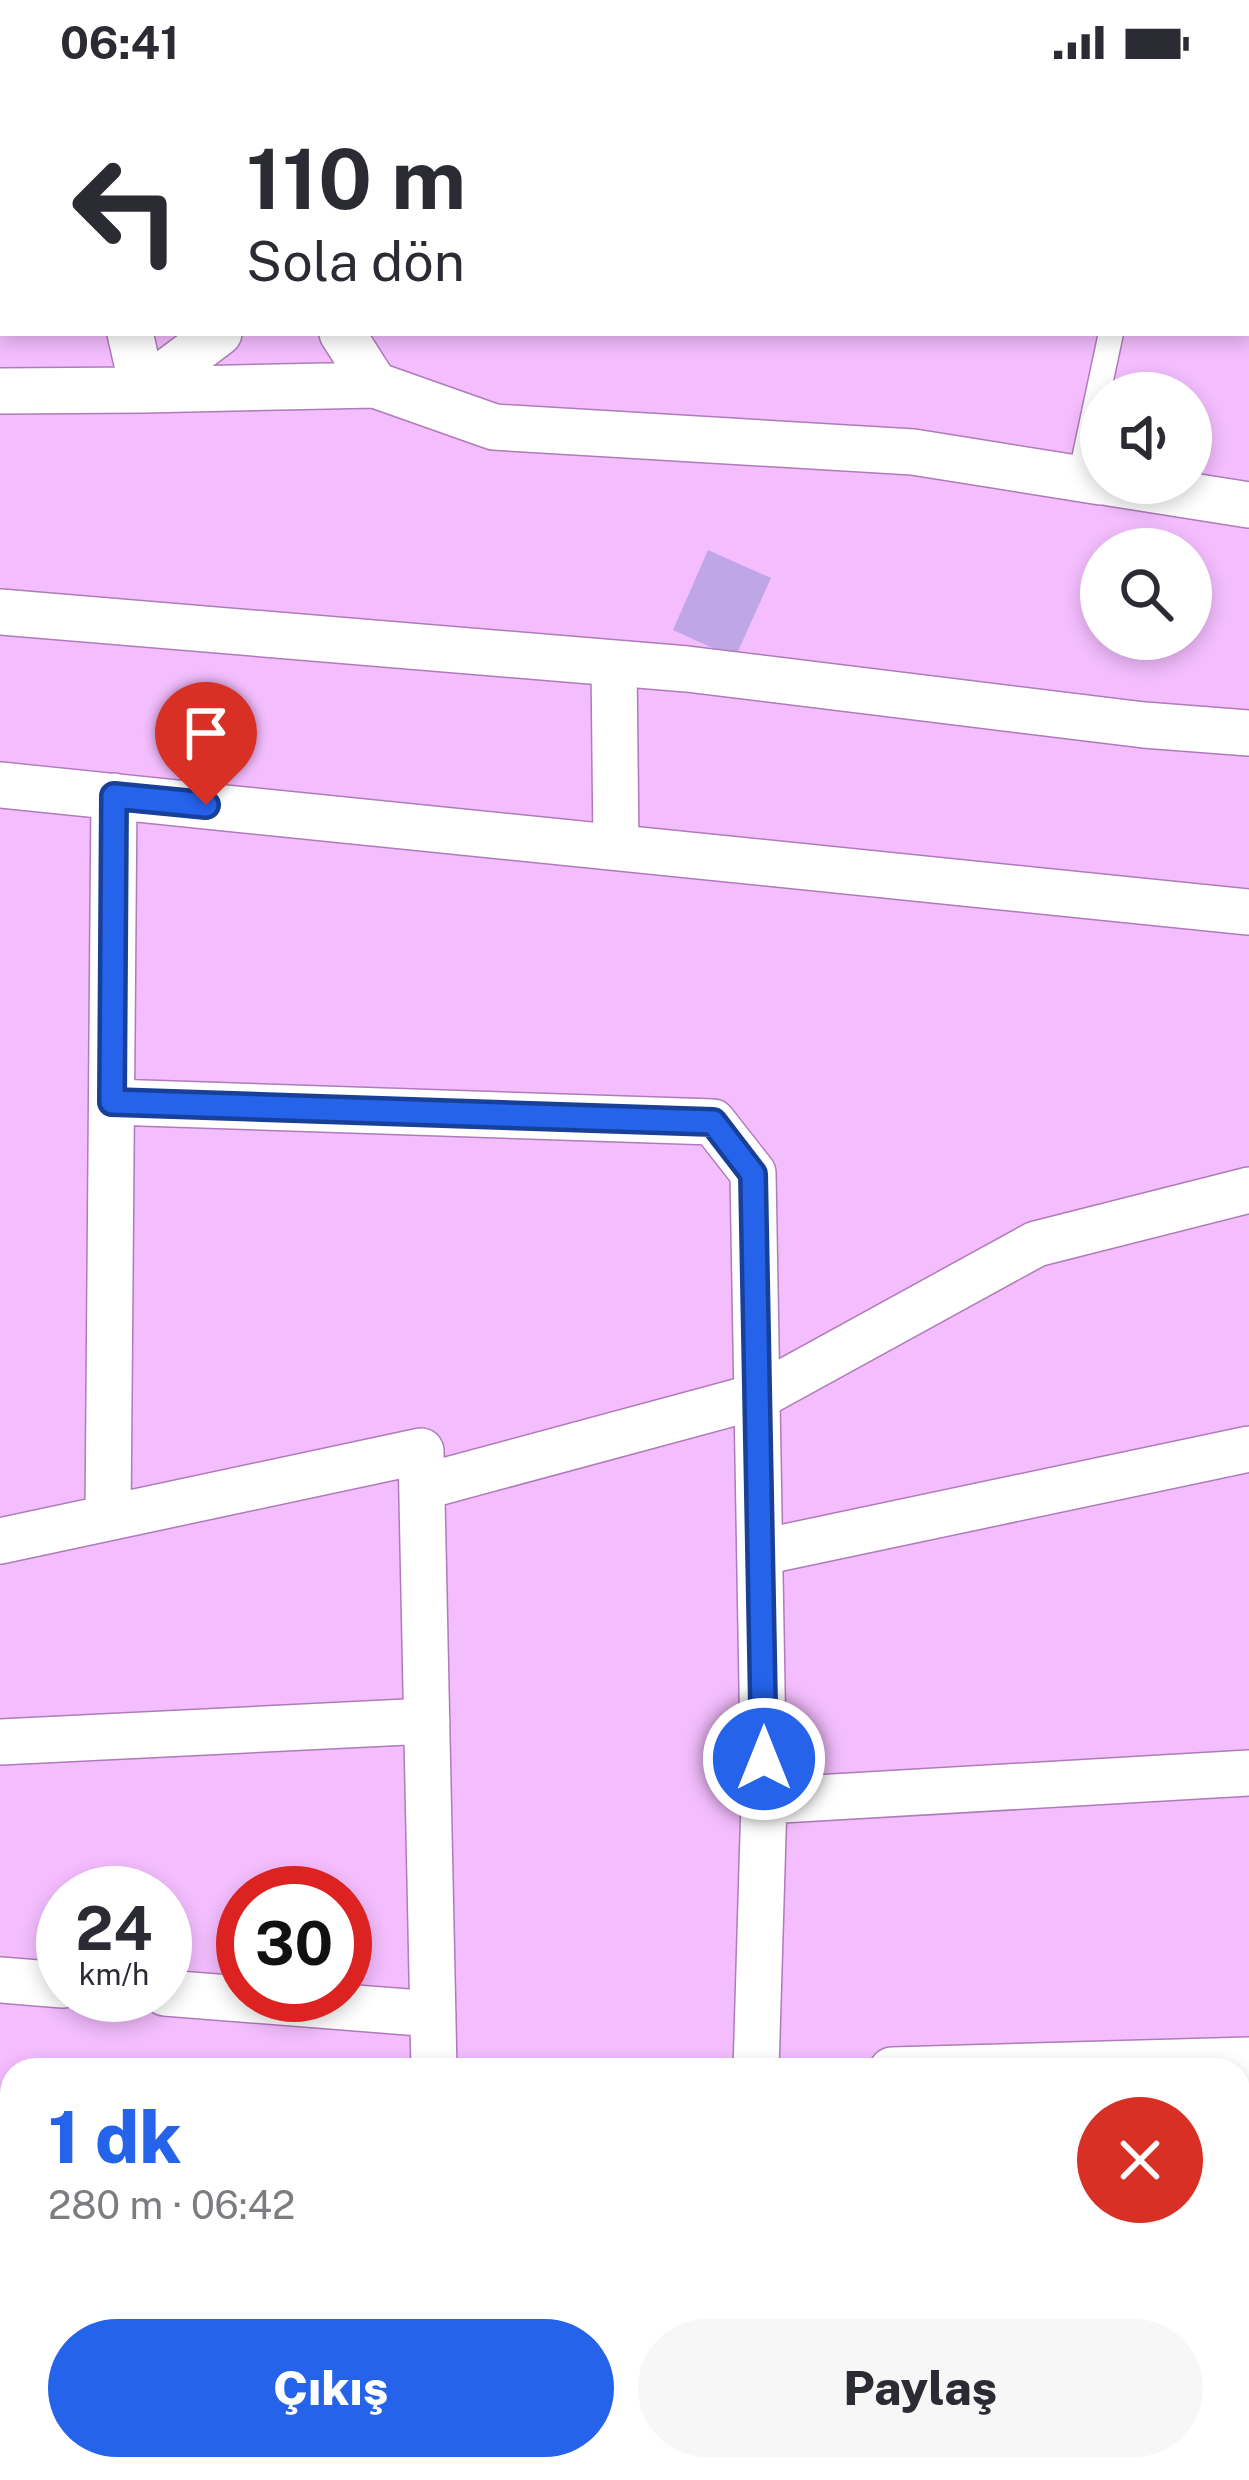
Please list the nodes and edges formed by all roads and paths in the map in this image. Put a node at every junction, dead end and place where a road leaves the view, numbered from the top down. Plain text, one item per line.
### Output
1 (131, 336) edge
2 (215, 336) edge
3 (344, 336) edge
4 (1111, 336) edge
5 (1107, 372) edge
6 (375, 385) junction
7 (143, 390) junction
8 (0, 391) edge
9 (1080, 478) edge
10 (1212, 499) edge
11 (1249, 505) edge
12 (0, 612) edge
13 (614, 664) junction
14 (1249, 733) edge
15 (0, 785) edge
16 (114, 796) junction
17 (616, 846) junction
18 (1249, 912) edge
19 (112, 1102) junction
20 (1249, 1190) edge
21 (759, 1396) junction
22 (1249, 1449) edge
23 (422, 1487) junction
24 (108, 1518) junction
25 (0, 1541) edge
26 (763, 1552) junction
27 (427, 1721) junction
28 (0, 1742) edge
29 (1249, 1773) edge
30 (764, 1801) junction
31 (0, 1980) edge
32 (36, 1983) edge
33 (192, 1995) edge
34 (433, 2014) junction
35 (434, 2058) edge
36 (756, 2058) edge

1 - 7 street
2 - 7 street
3 - 6 street
4 - 5 lane
6 - 7 street
6 - 9 street
7 - 8 street
10 - 11 street
12 - 13 street
13 - 14 street
13 - 17 street
15 - 16 street
16 - 17 street
16 - 19 street
17 - 18 street
19 - 21 street
19 - 24 street
20 - 21 street
21 - 23 street
21 - 26 street
22 - 26 street
23 - 24 street
23 - 27 street
24 - 25 street
26 - 30 street
27 - 28 street
27 - 34 street
29 - 30 street
30 - 36 street
31 - 32 street
33 - 34 street
34 - 35 street

